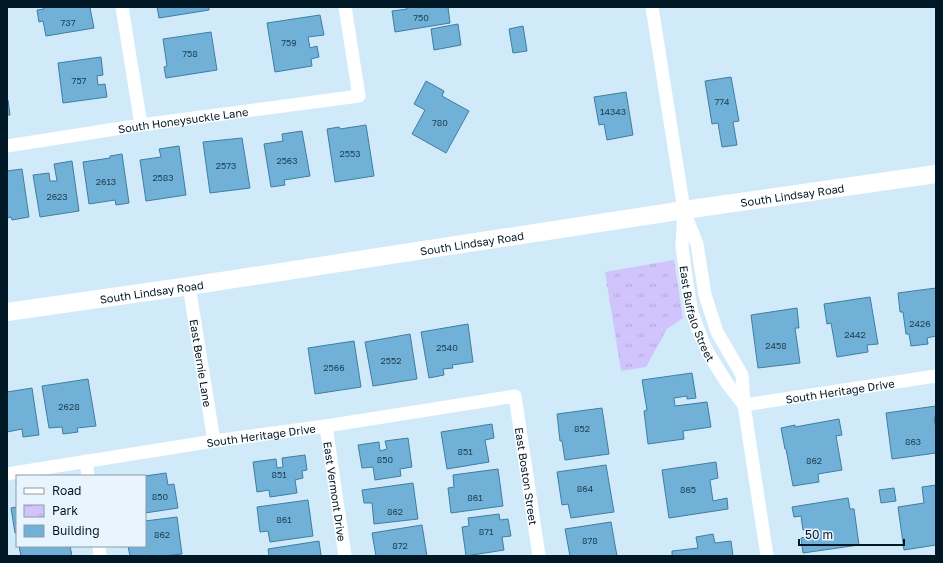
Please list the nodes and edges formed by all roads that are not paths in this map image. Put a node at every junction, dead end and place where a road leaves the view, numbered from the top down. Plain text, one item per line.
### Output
1 (122, 7) edge
2 (345, 7) edge
3 (652, 7) edge
4 (141, 125) junction
5 (7, 146) edge
6 (936, 174) edge
7 (684, 210) junction
8 (189, 286) junction
9 (7, 312) edge
10 (936, 376) edge
11 (515, 396) joint
12 (744, 405) junction
13 (326, 426) junction
14 (214, 441) junction
15 (86, 461) junction
16 (7, 474) edge
17 (88, 475) edge
18 (345, 556) edge
19 (539, 556) edge
20 (767, 556) edge

1 - 4 street
2 - 4 street, South Honeysuckle Lane
3 - 7 street, East Buffalo Street
4 - 5 street, South Honeysuckle Lane
6 - 7 main road, South Lindsay Road
7 - 8 main road, South Lindsay Road
7 - 12 street, East Buffalo Street
8 - 9 main road, South Lindsay Road
8 - 14 street, East Bernie Lane
10 - 12 street, South Heritage Drive
11 - 13 street, South Heritage Drive
11 - 19 street, East Boston Street
12 - 20 street, East Buffalo Street
13 - 14 street, South Heritage Drive
13 - 18 street, East Vermont Drive
14 - 15 street, South Heritage Drive
15 - 16 street, South Heritage Drive
15 - 17 street

